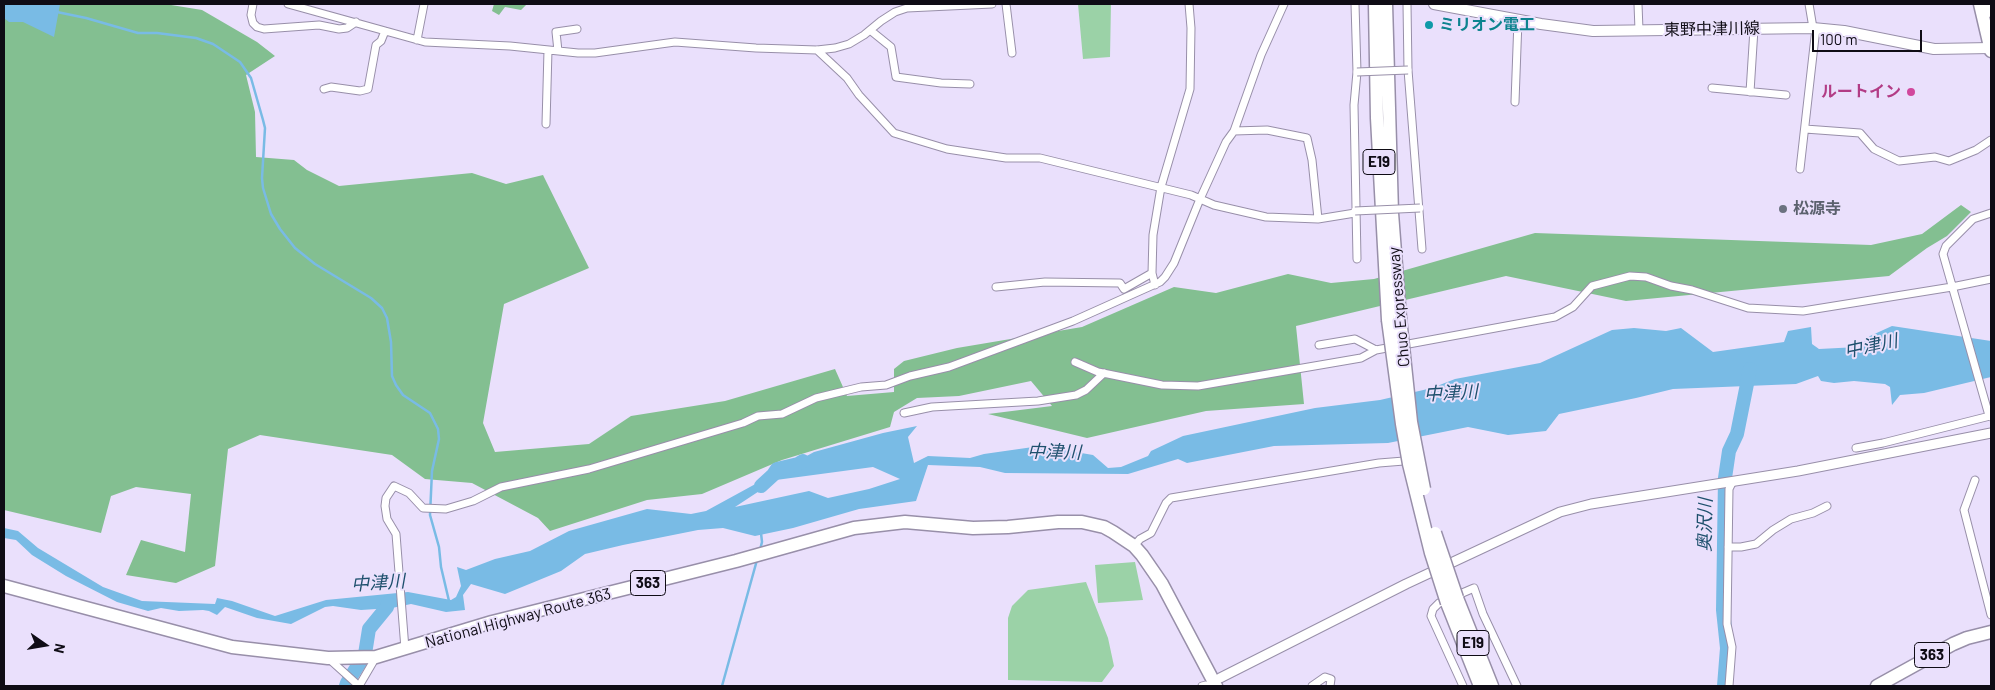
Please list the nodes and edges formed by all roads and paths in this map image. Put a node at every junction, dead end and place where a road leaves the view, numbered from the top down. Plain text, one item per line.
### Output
1 (253, 4) edge
2 (288, 4) edge
3 (424, 4) edge
4 (992, 4) edge
5 (1006, 4) edge
6 (1189, 4) edge
7 (1284, 4) edge
8 (1355, 4) edge
9 (1375, 4) edge
10 (1386, 4) edge
11 (1407, 4) edge
12 (1434, 4) edge
13 (1638, 4) edge
14 (1809, 4) edge
15 (1980, 4) edge
16 (1990, 4) edge
17 (913, 6) edge
18 (1991, 11) edge
19 (1518, 20) junction
20 (356, 22) junction
21 (1815, 28) junction
22 (578, 29) dead end
23 (1754, 29) junction
24 (870, 30) junction
25 (1639, 30) junction
26 (385, 31) junction
27 (417, 40) junction
28 (1991, 49) edge
29 (548, 50) junction
30 (817, 50) junction
31 (558, 51) junction
32 (1012, 53) dead end
33 (1408, 70) junction
34 (1357, 72) junction
35 (970, 84) dead end
36 (1712, 88) dead end
37 (324, 89) dead end
38 (1750, 92) junction
39 (1786, 95) dead end
40 (1515, 102) dead end
41 (546, 124) dead end
42 (1805, 129) junction
43 (1234, 131) junction
44 (1991, 140) edge
45 (1800, 169) dead end
46 (1160, 188) junction
47 (1200, 199) junction
48 (1420, 208) junction
49 (1355, 212) junction
50 (1991, 213) edge
51 (1318, 219) junction
52 (1422, 249) dead end
53 (1357, 259) dead end
54 (1152, 273) junction
55 (1991, 279) edge
56 (1155, 285) junction
57 (996, 287) dead end
58 (1952, 287) junction
59 (1394, 319) junction
60 (1319, 345) dead end
61 (1376, 350) junction
62 (1075, 362) dead end
63 (1104, 373) junction
64 (904, 413) dead end
65 (1990, 415) edge
66 (1991, 433) edge
67 (1856, 448) dead end
68 (1404, 461) dead end
69 (1976, 480) dead end
70 (1732, 481) junction
71 (1827, 506) dead end
72 (1134, 546) junction
73 (1728, 548) junction
74 (4, 586) edge
75 (1452, 601) junction
76 (1991, 615) edge
77 (1991, 632) edge
78 (404, 645) junction
79 (376, 657) junction
80 (328, 658) junction
81 (1211, 684) edge
82 (359, 686) edge
83 (1312, 686) edge
84 (1330, 686) edge
85 (1462, 686) edge
86 (1480, 686) edge
87 (1492, 686) edge
88 (1517, 686) edge
89 (1729, 686) edge
90 (1877, 686) edge

1 - 20 street
2 - 20 street
3 - 27 street
4 - 17 street
5 - 32 street
6 - 46 street
7 - 43 street
8 - 34 street
9 - 59 highway, Chuo Expressway / E19
10 - 59 highway, Chuo Expressway / E19
11 - 33 street
12 - 19 main road, 東野中津川線
13 - 25 street
14 - 21 street
15 - 28 highway
16 - 18 highway
17 - 24 street
19 - 25 main road, 東野中津川線
19 - 40 street
20 - 26 street
21 - 23 main road, 東野中津川線
21 - 28 main road, 東野中津川線
21 - 42 street
22 - 31 street
23 - 25 main road, 東野中津川線
23 - 38 street
24 - 30 street
24 - 35 street
26 - 27 street
26 - 37 street
27 - 29 street
29 - 31 street
29 - 41 street
30 - 31 street
30 - 46 street
33 - 34 street, bridge
33 - 48 street
34 - 49 street
36 - 38 street
38 - 39 street
42 - 44 street
42 - 45 street
43 - 47 street
43 - 51 street
46 - 47 street
46 - 54 street
47 - 51 street
47 - 56 street
48 - 49 street, bridge
48 - 52 street
49 - 51 street
49 - 53 street
50 - 58 street
54 - 56 street
54 - 57 street
55 - 58 street
56 - 78 street
58 - 61 street
58 - 65 street
59 - 75 highway, Chuo Expressway / E19, bridge
60 - 61 street
61 - 63 street
62 - 63 street
63 - 64 street
65 - 67 street
66 - 70 street
68 - 72 street
69 - 76 street
70 - 73 street
70 - 81 street
71 - 73 street
72 - 78 highway, National Highway Route 363 / 363
72 - 81 highway, National Highway Route 363 / 363
73 - 89 street
74 - 80 highway, National Highway Route 363 / 363
75 - 86 highway, Chuo Expressway / E19
75 - 87 highway, Chuo Expressway / E19
77 - 90 highway, 363
78 - 79 highway, National Highway Route 363 / 363
79 - 80 highway, National Highway Route 363 / 363
79 - 82 street
80 - 82 street
83 - 84 street
85 - 88 street

